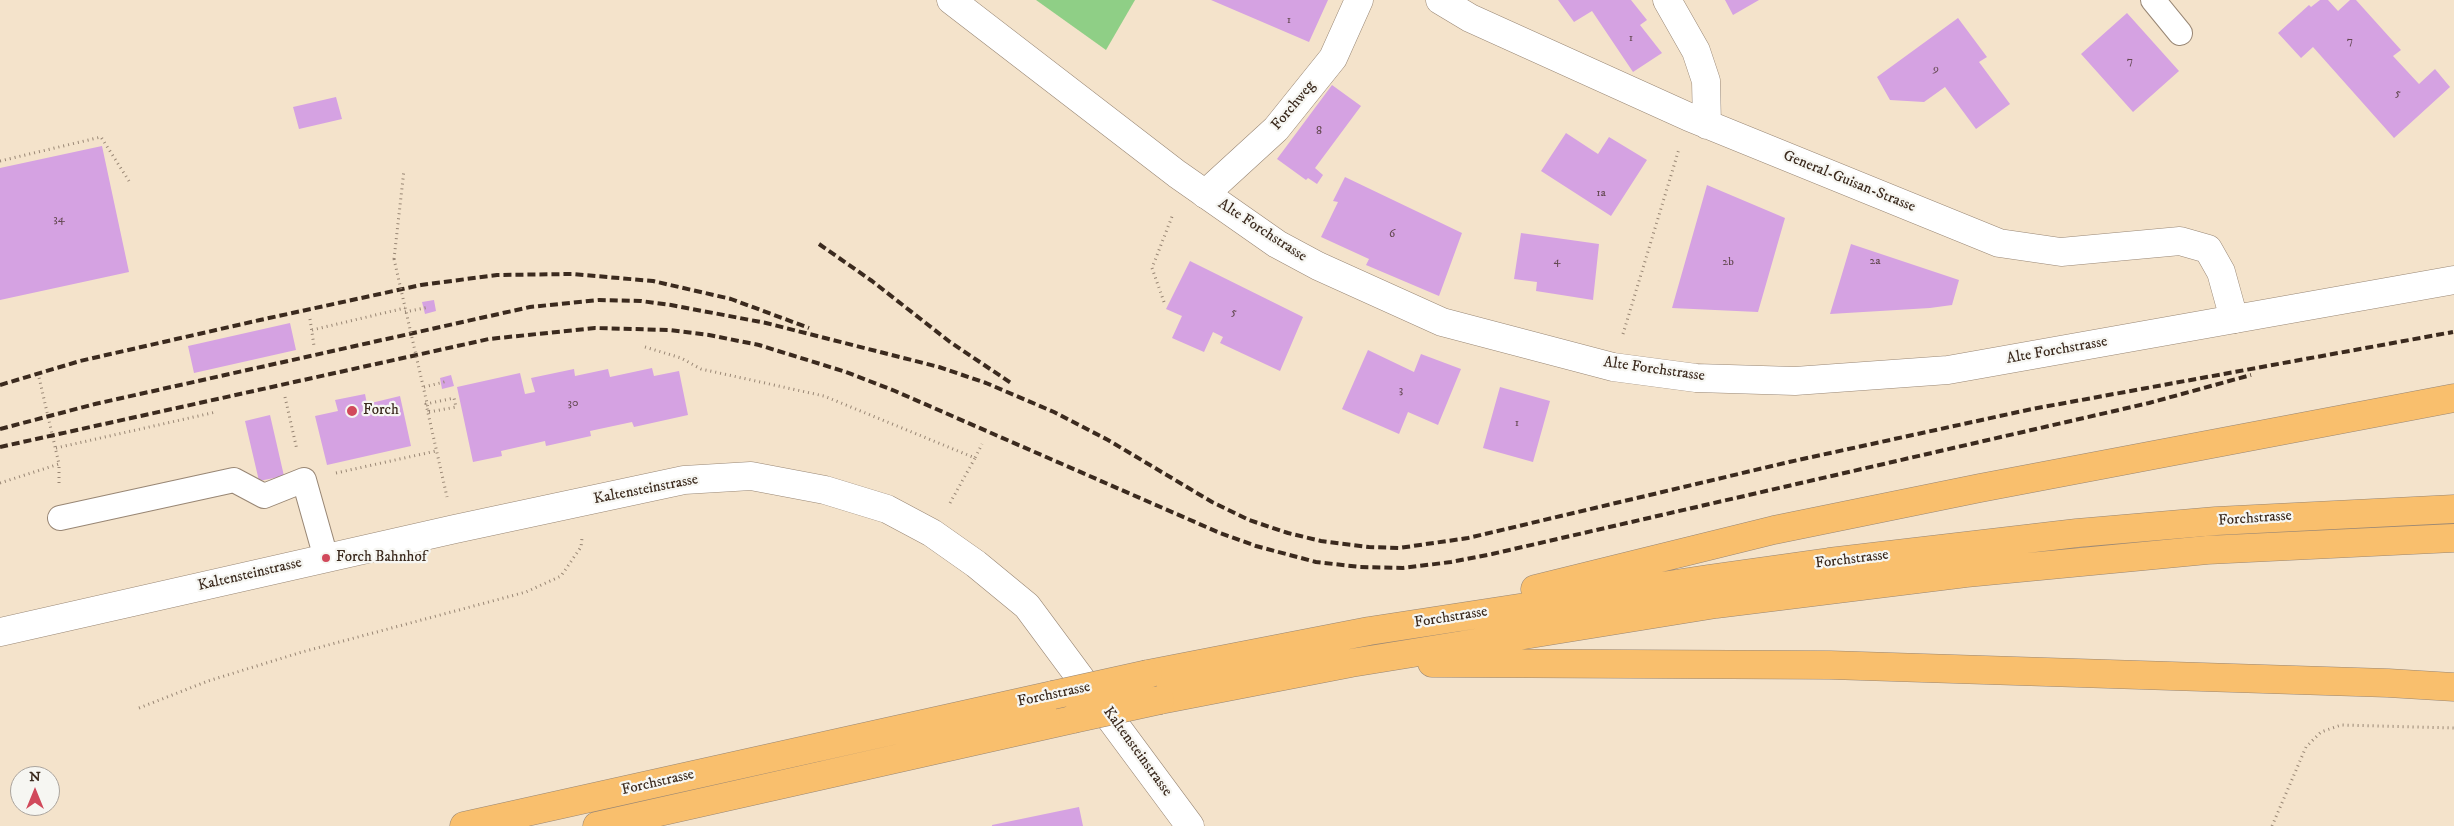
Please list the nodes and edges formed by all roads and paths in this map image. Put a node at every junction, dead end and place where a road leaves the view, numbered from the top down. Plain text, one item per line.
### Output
1 (951, 0) edge
2 (1359, 0) edge
3 (1440, 0) edge
4 (1666, 0) edge
5 (2153, 0) edge
6 (2180, 33) dead end
7 (1698, 121) junction
8 (0, 161) edge
9 (404, 170) dead end
10 (129, 181) dead end
11 (1205, 194) junction
12 (1176, 206) dead end
13 (2454, 280) edge
14 (1164, 302) dead end
15 (429, 307) dead end
16 (405, 310) junction
17 (310, 319) dead end
18 (2234, 319) junction
19 (312, 330) junction
20 (314, 346) dead end
21 (645, 347) dead end
22 (1613, 367) junction
23 (38, 373) dead end
24 (448, 382) dead end
25 (424, 387) junction
26 (285, 397) dead end
27 (2454, 398) edge
28 (216, 412) dead end
29 (982, 444) dead end
30 (56, 448) junction
31 (436, 451) junction
32 (975, 458) junction
33 (59, 464) junction
34 (439, 469) dead end
35 (304, 480) junction
36 (0, 483) edge
37 (584, 502) junction
38 (2454, 508) edge
39 (946, 509) dead end
40 (60, 518) joint
41 (2454, 538) edge
42 (326, 558) junction
43 (1369, 631) junction
44 (0, 632) edge
45 (1351, 662) junction
46 (2454, 687) edge
47 (139, 708) dead end
48 (2454, 728) edge
49 (464, 826) edge
50 (597, 826) edge
51 (1190, 826) edge
52 (2272, 826) edge

1 - 11 street, Alte Forchstrasse
2 - 11 street, Forchweg
3 - 7 street, General-Guisan-Strasse
4 - 7 street
5 - 6 lane
7 - 18 street, General-Guisan-Strasse
7 - 22 path
8 - 10 path
9 - 16 path, bridge
11 - 22 street, Alte Forchstrasse
12 - 14 path
13 - 18 street, Alte Forchstrasse
15 - 16 path
16 - 19 path
16 - 25 path, bridge
17 - 19 path
18 - 22 street, Alte Forchstrasse
19 - 20 path
21 - 32 path
23 - 30 path
24 - 25 path
25 - 31 path, bridge
26 - 35 path
27 - 43 highway
28 - 30 path
29 - 32 path
30 - 33 path
31 - 34 path
31 - 35 path
32 - 39 path
33 - 36 path
33 - 40 path
35 - 40 lane
35 - 42 lane
37 - 42 street, Kaltensteinstrasse
37 - 47 path
37 - 51 street, Kaltensteinstrasse
38 - 43 highway, Forchstrasse
41 - 45 highway, Forchstrasse
42 - 44 street, Kaltensteinstrasse
43 - 49 highway, Forchstrasse, bridge
45 - 46 highway
45 - 50 highway, Forchstrasse, bridge
48 - 52 path

